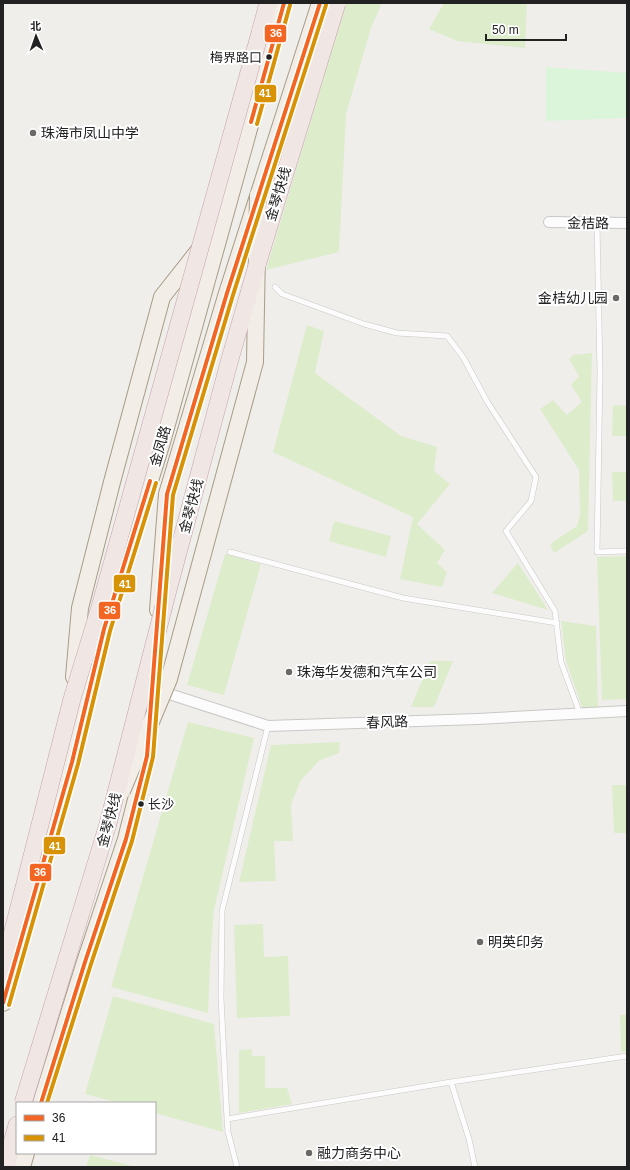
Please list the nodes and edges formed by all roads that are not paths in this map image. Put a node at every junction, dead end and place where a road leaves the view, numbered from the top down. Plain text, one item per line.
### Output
1 (268, 3) edge
2 (284, 3) edge
3 (320, 3) edge
4 (337, 3) edge
5 (258, 195) junction
6 (223, 221) junction
7 (549, 222) dead end
8 (598, 223) junction
9 (627, 223) edge
10 (275, 287) dead end
11 (627, 551) edge
12 (230, 552) dead end
13 (557, 623) junction
14 (152, 688) junction
15 (72, 699) junction
16 (627, 711) edge
17 (580, 714) junction
18 (268, 726) junction
19 (108, 824) junction
20 (3, 970) edge
21 (3, 1003) edge
22 (627, 1056) edge
23 (451, 1082) junction
24 (23, 1102) edge
25 (41, 1102) edge
26 (227, 1119) junction
27 (16, 1128) edge
28 (26, 1154) edge
29 (5, 1167) edge
30 (22, 1167) edge
31 (237, 1167) edge
32 (475, 1167) edge

1 - 15 highway, bridge
2 - 6 main road, 金凤路
3 - 5 main road, 金凤路
4 - 19 highway, 金琴快线, bridge
5 - 14 main road, 金凤路
5 - 19 main road, bridge
6 - 15 main road, bridge
6 - 21 main road, 金凤路
7 - 8 street, 金桔路
8 - 9 street, 金桔路
8 - 11 lane
10 - 13 lane
12 - 13 lane
13 - 17 lane
14 - 18 street, 春风路
14 - 25 main road, 金凤路
15 - 20 highway, bridge
16 - 17 street, 春风路
17 - 18 street, 春风路
18 - 26 lane
19 - 24 highway, 金琴快线, bridge
22 - 23 lane
23 - 26 lane
23 - 32 lane
26 - 31 lane
27 - 29 highway
28 - 30 main road

